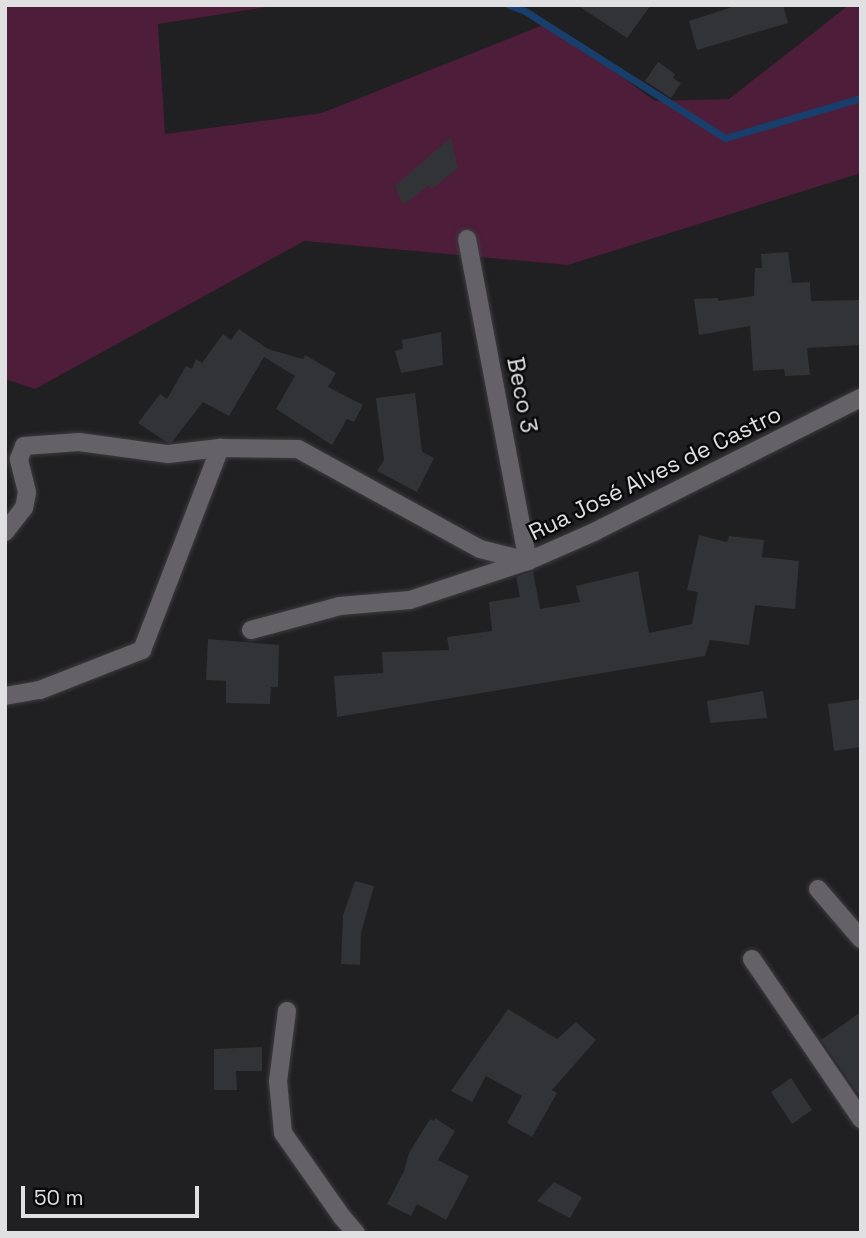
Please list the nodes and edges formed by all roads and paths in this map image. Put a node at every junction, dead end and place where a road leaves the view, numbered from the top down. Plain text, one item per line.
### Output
1 (467, 239) dead end
2 (861, 398) edge
3 (220, 448) junction
4 (5, 532) edge
5 (528, 561) junction
6 (251, 630) dead end
7 (5, 696) edge
8 (818, 889) dead end
9 (861, 939) edge
10 (752, 959) dead end
11 (287, 1011) dead end
12 (861, 1119) edge
13 (356, 1233) edge

1 - 5 street, Beco 3
2 - 5 street, Rua José Alves de Castro
3 - 4 street, Rua José Alves de Castro
3 - 5 street, Rua José Alves de Castro
3 - 7 street
5 - 6 street
8 - 9 street
10 - 12 street
11 - 13 street

